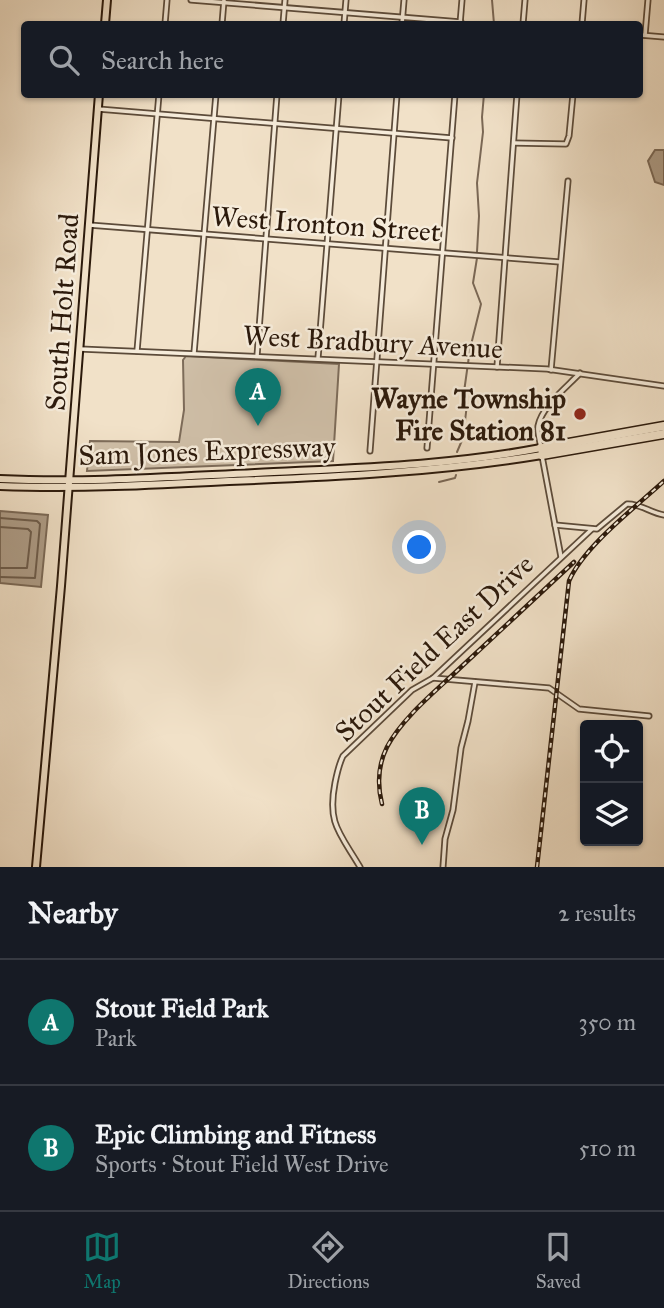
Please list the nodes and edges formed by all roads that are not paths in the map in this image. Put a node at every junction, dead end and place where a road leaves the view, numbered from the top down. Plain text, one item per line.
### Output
1 (107, 0) edge
2 (167, 0) edge
3 (191, 0) edge
4 (285, 0) edge
5 (346, 0) edge
6 (404, 0) edge
7 (462, 0) edge
8 (525, 0) edge
9 (584, 0) edge
10 (648, 0) edge
11 (224, 1) edge
12 (284, 8) junction
13 (345, 12) junction
14 (403, 17) junction
15 (105, 21) edge
16 (165, 21) edge
17 (222, 21) edge
18 (283, 21) edge
19 (344, 21) edge
20 (402, 21) edge
21 (442, 21) edge
22 (461, 21) edge
23 (523, 21) edge
24 (582, 21) edge
25 (645, 35) joint
26 (664, 37) edge
27 (99, 98) edge
28 (159, 98) edge
29 (216, 98) edge
30 (277, 98) edge
31 (339, 98) edge
32 (397, 98) edge
33 (455, 98) edge
34 (517, 98) edge
35 (573, 98) edge
36 (98, 109) junction
37 (157, 114) junction
38 (214, 118) junction
39 (275, 123) junction
40 (336, 128) junction
41 (395, 132) junction
42 (452, 138) junction
43 (514, 143) junction
44 (568, 181) dead end
45 (89, 225) junction
46 (148, 229) junction
47 (204, 234) junction
48 (265, 239) junction
49 (327, 244) junction
50 (384, 248) junction
51 (443, 252) junction
52 (505, 257) junction
53 (560, 262) junction
54 (80, 349) junction
55 (137, 351) junction
56 (194, 353) junction
57 (257, 356) junction
58 (318, 359) junction
59 (376, 361) junction
60 (433, 364) junction
61 (496, 367) junction
62 (551, 370) junction
63 (581, 373) junction
64 (664, 386) edge
65 (664, 426) edge
66 (664, 434) edge
67 (427, 448) dead end
68 (370, 451) dead end
69 (541, 451) junction
70 (0, 479) edge
71 (69, 483) junction
72 (0, 486) edge
73 (664, 515) edge
74 (555, 525) junction
75 (592, 529) junction
76 (561, 557) junction
77 (433, 678) junction
78 (475, 682) junction
79 (649, 716) dead end
80 (36, 867) edge
81 (360, 867) edge
82 (443, 867) edge

1 - 15 main road
2 - 16 street
3 - 11 street
4 - 12 street
5 - 13 street
6 - 14 street
7 - 22 street
8 - 23 street
9 - 24 street
10 - 25 street
11 - 12 street
11 - 17 street
12 - 13 street
12 - 18 street
13 - 14 street
13 - 19 street
14 - 20 street
14 - 21 street
25 - 26 street
27 - 36 main road, South Holt Road
28 - 37 street
29 - 38 street
30 - 39 street
31 - 40 street
32 - 41 street
33 - 42 street
34 - 43 street
35 - 43 street
36 - 37 street
36 - 45 main road, South Holt Road
37 - 38 street
37 - 46 street
38 - 39 street
38 - 47 street
39 - 40 street
39 - 48 street
40 - 41 street
40 - 49 street
41 - 42 street
41 - 50 street
42 - 51 street
43 - 52 street
44 - 53 street
45 - 46 street, West Ironton Street
45 - 54 main road, South Holt Road
46 - 47 street, West Ironton Street
46 - 55 street
47 - 48 street, West Ironton Street
47 - 56 street
48 - 49 street, West Ironton Street
48 - 57 street
49 - 50 street, West Ironton Street
49 - 58 street
50 - 51 street, West Ironton Street
50 - 59 street
51 - 52 street, West Ironton Street
51 - 60 street
52 - 53 street, West Ironton Street
52 - 61 street
53 - 62 street
54 - 55 street, West Bradbury Avenue
54 - 71 main road, South Holt Road
55 - 56 street, West Bradbury Avenue
56 - 57 street, West Bradbury Avenue
57 - 58 street, West Bradbury Avenue
58 - 59 street, West Bradbury Avenue
59 - 60 street, West Bradbury Avenue
59 - 68 street
60 - 61 street, West Bradbury Avenue
60 - 67 street
61 - 62 street, West Bradbury Avenue
62 - 63 street, West Bradbury Avenue
63 - 64 street, West Bradbury Avenue
63 - 69 street, Stout Field East Drive
65 - 69 highway, Sam Jones Expressway
66 - 69 highway, Sam Jones Expressway
69 - 71 main road, Sam Jones Expressway
69 - 74 street, Stout Field East Drive
70 - 71 main road, Sam Jones Expressway
71 - 72 main road, Sam Jones Expressway
71 - 80 main road, South Holt Road
73 - 75 street
74 - 75 street
74 - 76 street, Stout Field East Drive
75 - 76 street
76 - 77 street, Stout Field East Drive
77 - 78 street
77 - 81 street, Stout Field East Drive
78 - 79 street
78 - 82 street

